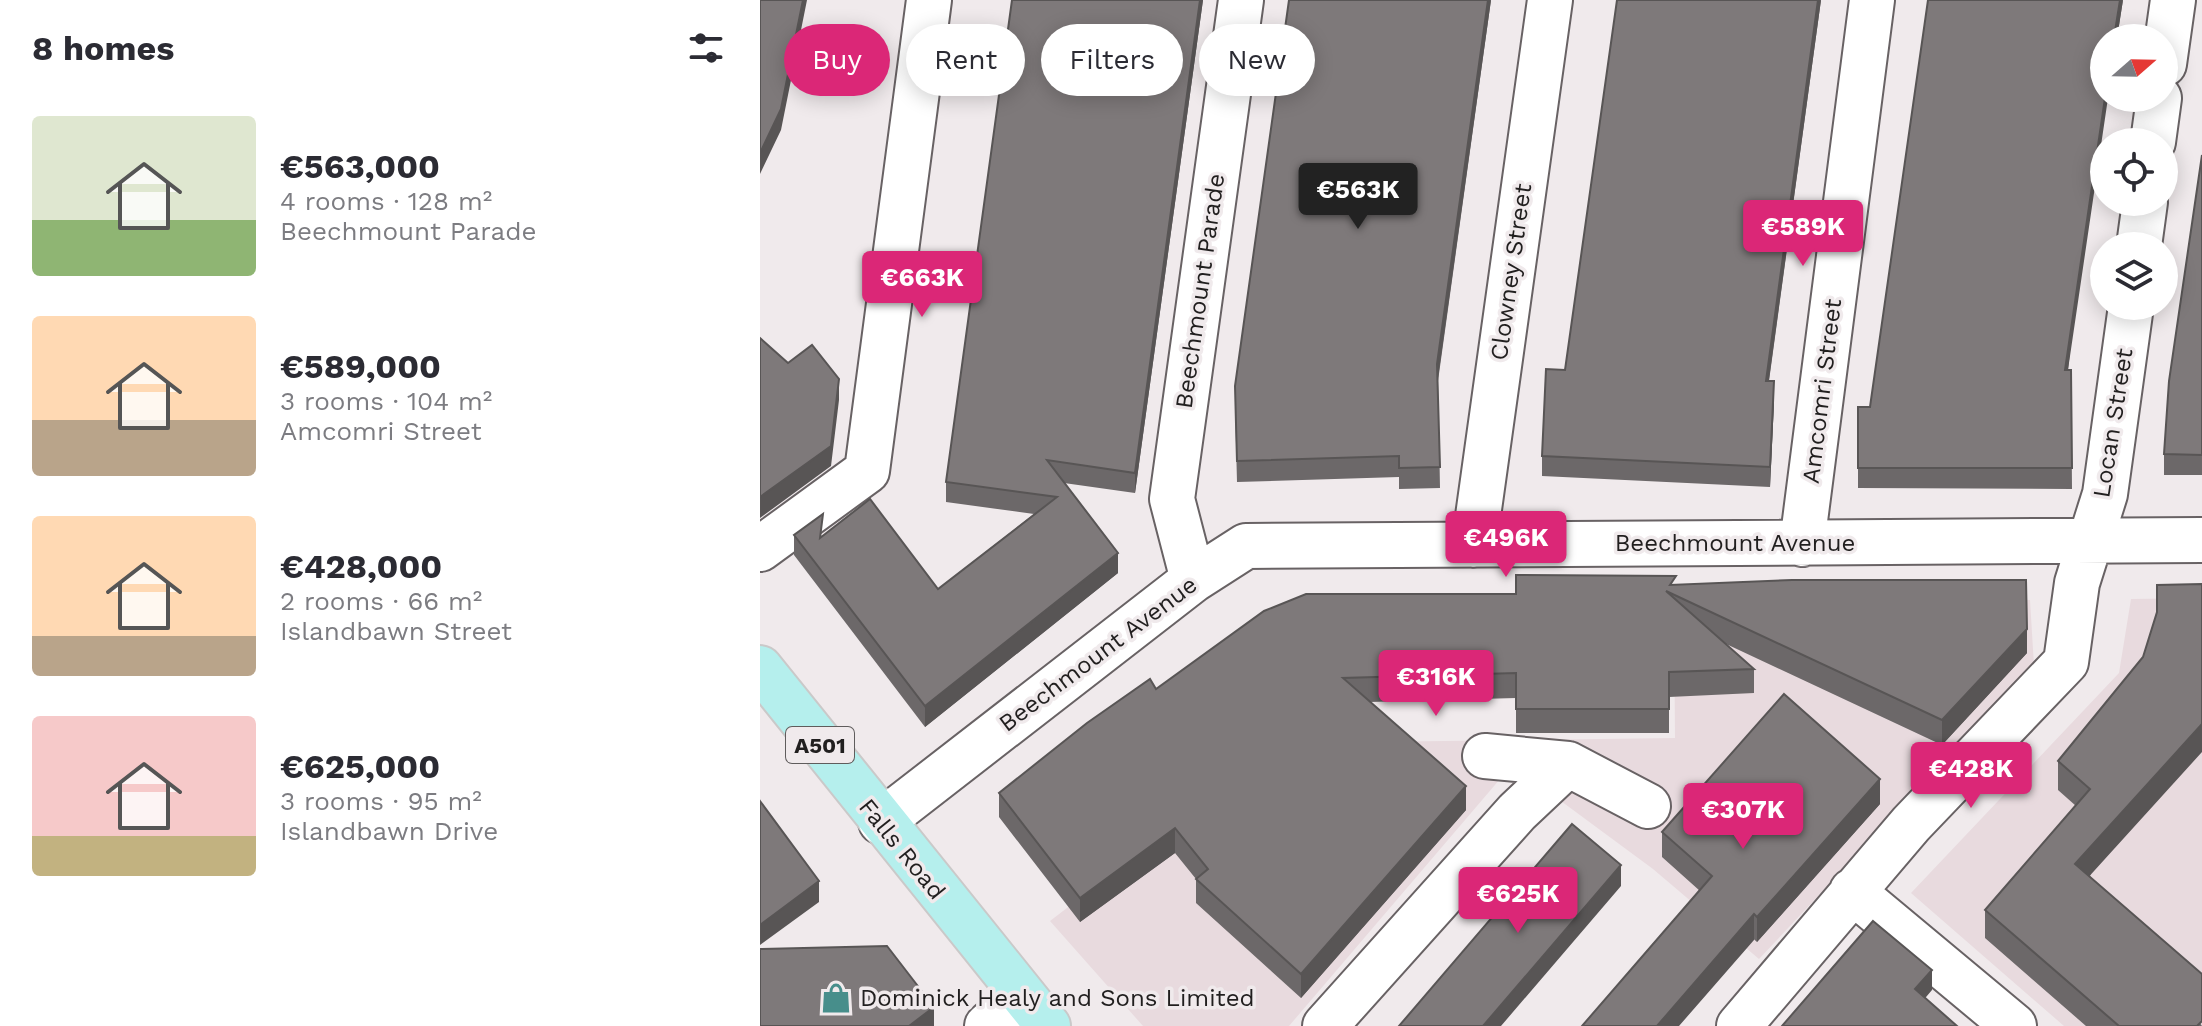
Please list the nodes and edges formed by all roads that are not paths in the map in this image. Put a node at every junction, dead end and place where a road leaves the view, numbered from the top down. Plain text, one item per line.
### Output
1 (929, 0) edge
2 (1241, 0) edge
3 (1550, 0) edge
4 (1872, 0) edge
5 (2173, 0) edge
6 (2170, 24) edge
7 (2129, 320) edge
8 (2092, 539) junction
9 (2202, 540) edge
10 (1802, 544) junction
11 (1474, 545) junction
12 (760, 549) edge
13 (1193, 580) junction
14 (760, 668) edge
15 (1485, 756) dead end
16 (1568, 764) junction
17 (1648, 806) dead end
18 (881, 822) junction
19 (1852, 891) junction
20 (1035, 1010) edge
21 (987, 1026) edge
22 (1325, 1026) edge
23 (1739, 1026) edge
24 (2014, 1026) edge

1 - 12 street
2 - 13 street, Beechmount Parade
3 - 11 street, Clowney Street
4 - 10 street, Amcomri Street
5 - 6 street
7 - 8 street, Locan Street
8 - 9 street, Beechmount Avenue
8 - 10 street, Beechmount Avenue
8 - 19 street, Locan Street
10 - 11 street, Beechmount Avenue
11 - 13 street, Beechmount Avenue
13 - 18 street, Beechmount Avenue
14 - 18 main road, Falls Road / A501
15 - 16 street
16 - 17 street
16 - 22 street
18 - 20 main road, Falls Road / A501
19 - 23 street, Locan Street
19 - 24 street
20 - 21 street

